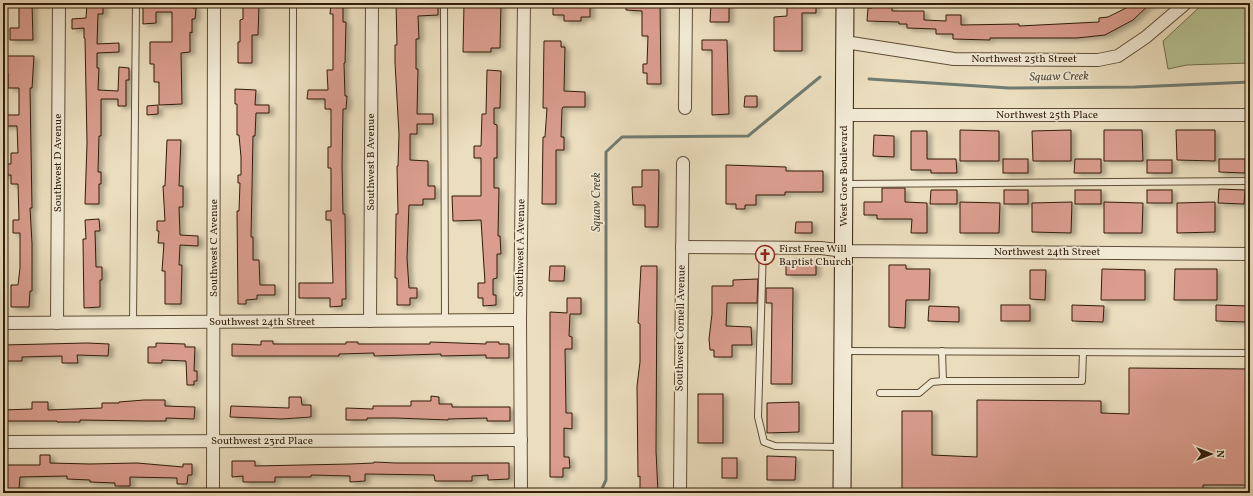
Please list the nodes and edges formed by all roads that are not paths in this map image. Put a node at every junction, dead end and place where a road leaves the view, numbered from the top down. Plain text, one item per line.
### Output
1 (59, 3) edge
2 (136, 3) edge
3 (214, 3) edge
4 (293, 3) edge
5 (372, 3) edge
6 (444, 3) edge
7 (524, 3) edge
8 (686, 3) edge
9 (845, 3) edge
10 (1186, 3) edge
11 (845, 42) junction
12 (685, 108) dead end
13 (844, 115) junction
14 (1250, 115) edge
15 (683, 163) dead end
16 (1250, 181) edge
17 (844, 184) junction
18 (682, 247) junction
19 (763, 247) junction
20 (844, 251) junction
21 (1250, 254) edge
22 (520, 320) junction
23 (370, 321) junction
24 (445, 321) junction
25 (58, 322) junction
26 (133, 322) junction
27 (214, 322) junction
28 (292, 322) junction
29 (3, 323) edge
30 (843, 351) junction
31 (942, 351) junction
32 (1083, 352) junction
33 (1250, 353) edge
34 (943, 381) junction
35 (880, 392) dead end
36 (521, 440) junction
37 (3, 442) edge
38 (214, 442) junction
39 (843, 447) junction
40 (213, 493) edge
41 (521, 493) edge
42 (680, 493) edge
43 (842, 493) edge

1 - 25 street, Southwest D Avenue
2 - 26 lane
3 - 27 street, Southwest C Avenue
4 - 28 lane
5 - 23 street, Southwest B Avenue
6 - 24 lane
7 - 22 street, Southwest A Avenue
8 - 12 street
9 - 11 main road, West Gore Boulevard
10 - 11 street, Northwest 25th Street
11 - 13 main road, West Gore Boulevard
13 - 14 street, Northwest 25th Place
13 - 17 main road, West Gore Boulevard
15 - 18 street, Southwest Cornell Avenue
16 - 17 lane
17 - 20 main road, West Gore Boulevard
18 - 19 street
18 - 42 street, Southwest Cornell Avenue
19 - 20 street
19 - 39 lane
20 - 21 street, Northwest 24th Street
20 - 30 main road, West Gore Boulevard
22 - 24 street, Southwest 24th Street
22 - 36 street, Southwest A Avenue
23 - 24 street, Southwest 24th Street
23 - 28 street, Southwest 24th Street
25 - 26 street, Southwest 24th Street
25 - 29 street, Southwest 24th Street
26 - 27 street, Southwest 24th Street
27 - 28 street, Southwest 24th Street
27 - 38 street, Southwest C Avenue
30 - 31 lane
30 - 39 main road, West Gore Boulevard
31 - 32 lane
31 - 34 lane
32 - 33 lane
32 - 34 lane
34 - 35 lane
36 - 38 street, Southwest 23rd Place
36 - 41 street, Southwest A Avenue
37 - 38 street, Southwest 23rd Place
38 - 40 street, Southwest C Avenue
39 - 43 main road, West Gore Boulevard

